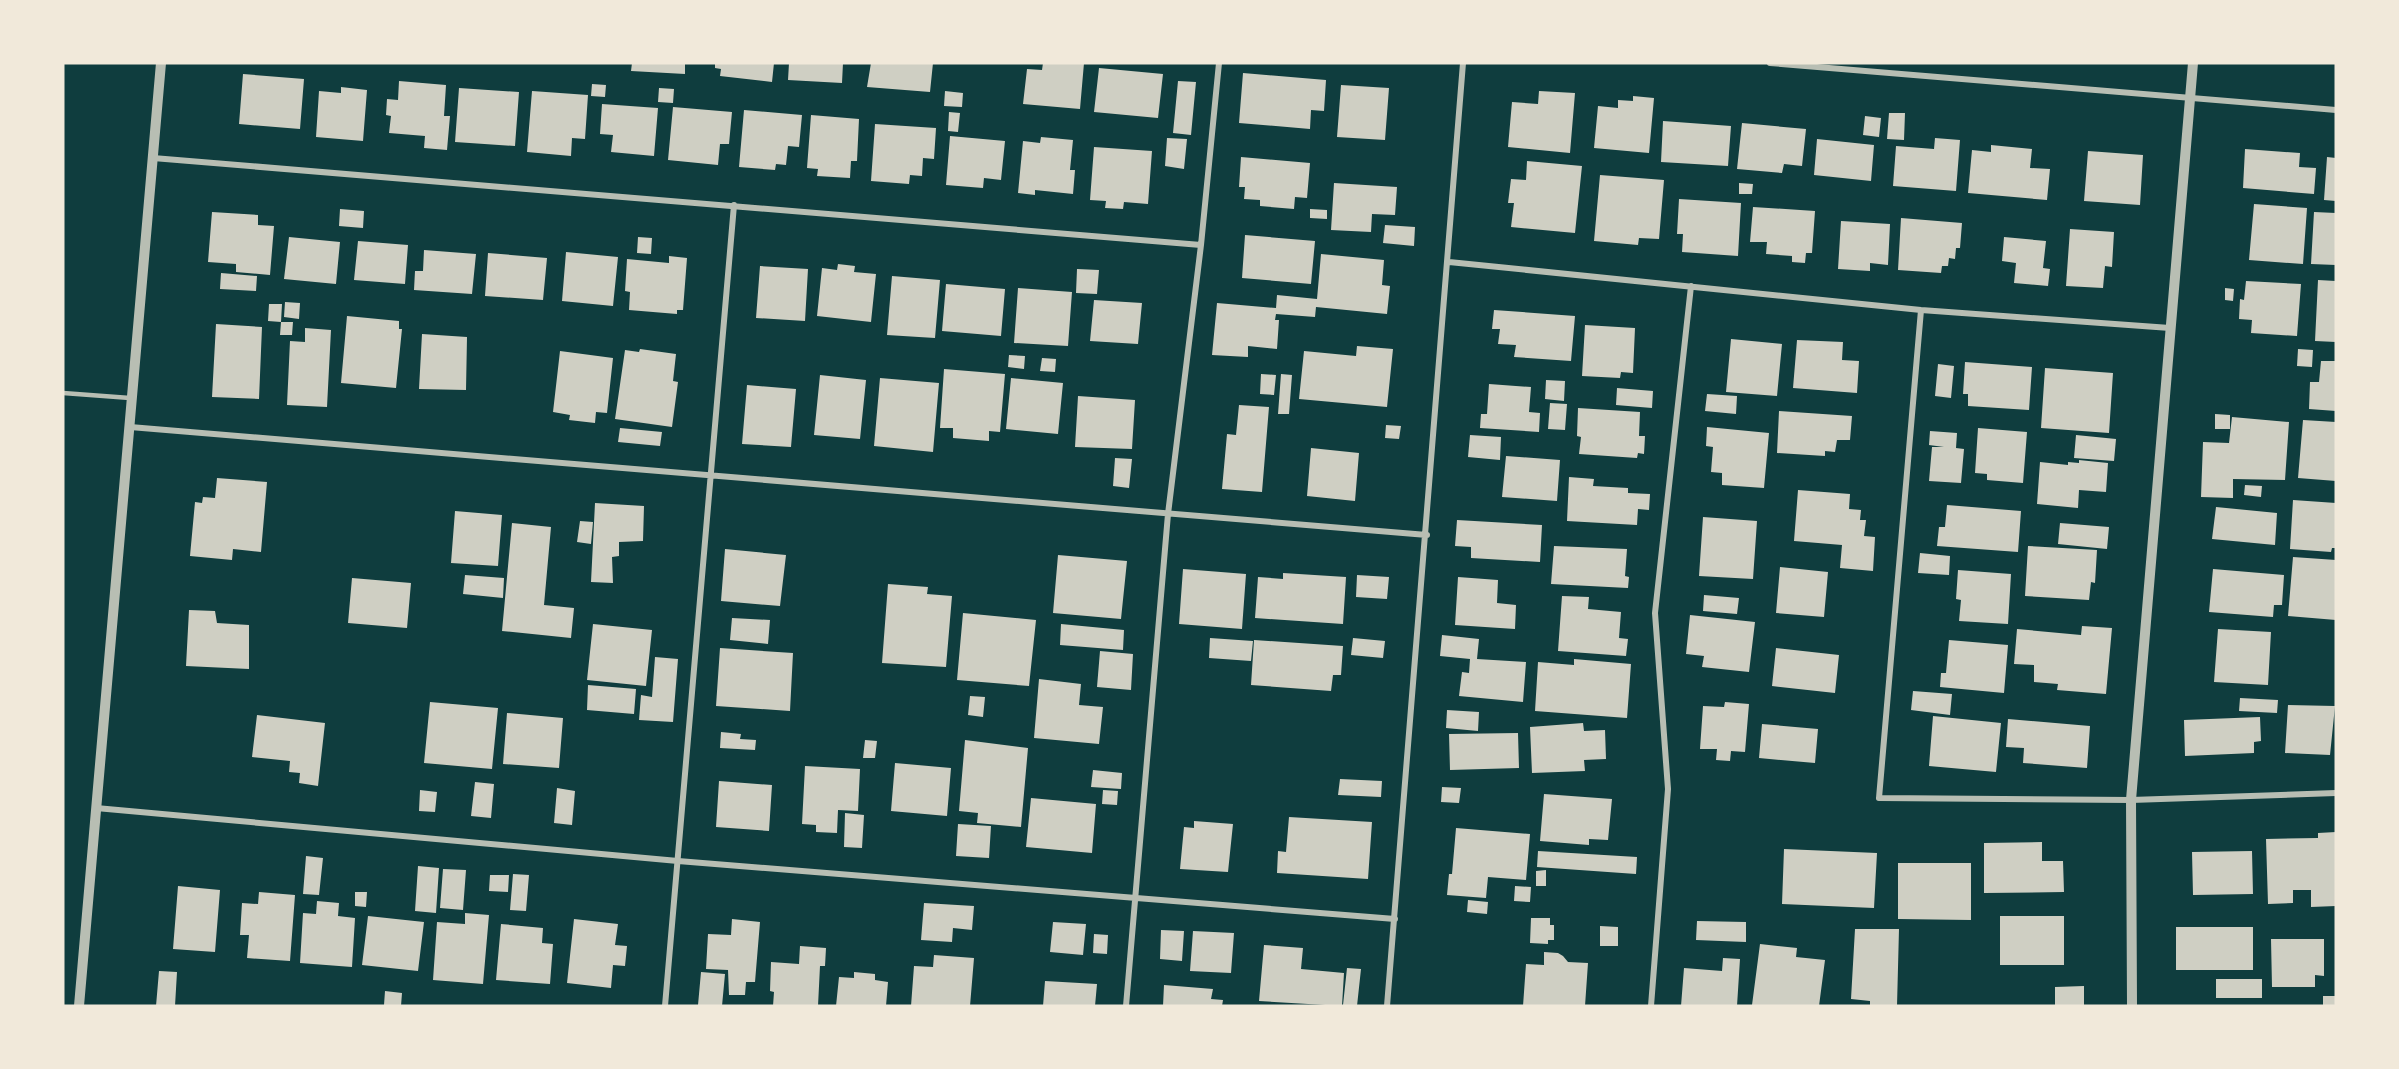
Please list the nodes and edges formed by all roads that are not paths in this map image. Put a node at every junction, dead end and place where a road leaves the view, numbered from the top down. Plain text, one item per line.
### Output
1 (162, 63) edge
2 (1219, 63) edge
3 (1464, 63) edge
4 (1770, 63) edge
5 (2193, 63) edge
6 (2190, 99) junction
7 (2336, 110) edge
8 (153, 158) junction
9 (734, 205) junction
10 (1201, 245) junction
11 (1449, 262) junction
12 (1691, 285) junction
13 (1922, 310) junction
14 (2170, 328) junction
15 (63, 393) edge
16 (133, 399) junction
17 (130, 427) junction
18 (710, 477) junction
19 (1168, 514) junction
20 (1427, 536) junction
21 (2336, 793) edge
22 (2131, 800) junction
23 (96, 808) junction
24 (678, 861) junction
25 (1136, 897) junction
26 (1395, 919) junction
27 (79, 1006) edge
28 (665, 1006) edge
29 (1126, 1006) edge
30 (1387, 1006) edge
31 (1651, 1006) edge
32 (2132, 1006) edge

1 - 8 street
2 - 10 street
3 - 11 street
4 - 6 street
5 - 6 street
6 - 7 street
6 - 14 street
8 - 9 street
8 - 16 street
9 - 10 street
9 - 18 street
10 - 19 street
11 - 12 street
11 - 20 street
12 - 13 street
12 - 31 street
13 - 14 street
13 - 22 street
14 - 22 street
15 - 16 lane
16 - 17 street
17 - 18 street
17 - 23 street
18 - 19 street
18 - 24 street
19 - 20 street
19 - 25 street
20 - 26 street
21 - 22 street
22 - 32 street
23 - 24 street
23 - 27 street
24 - 25 street
24 - 28 street
25 - 26 street
25 - 29 street
26 - 30 street

